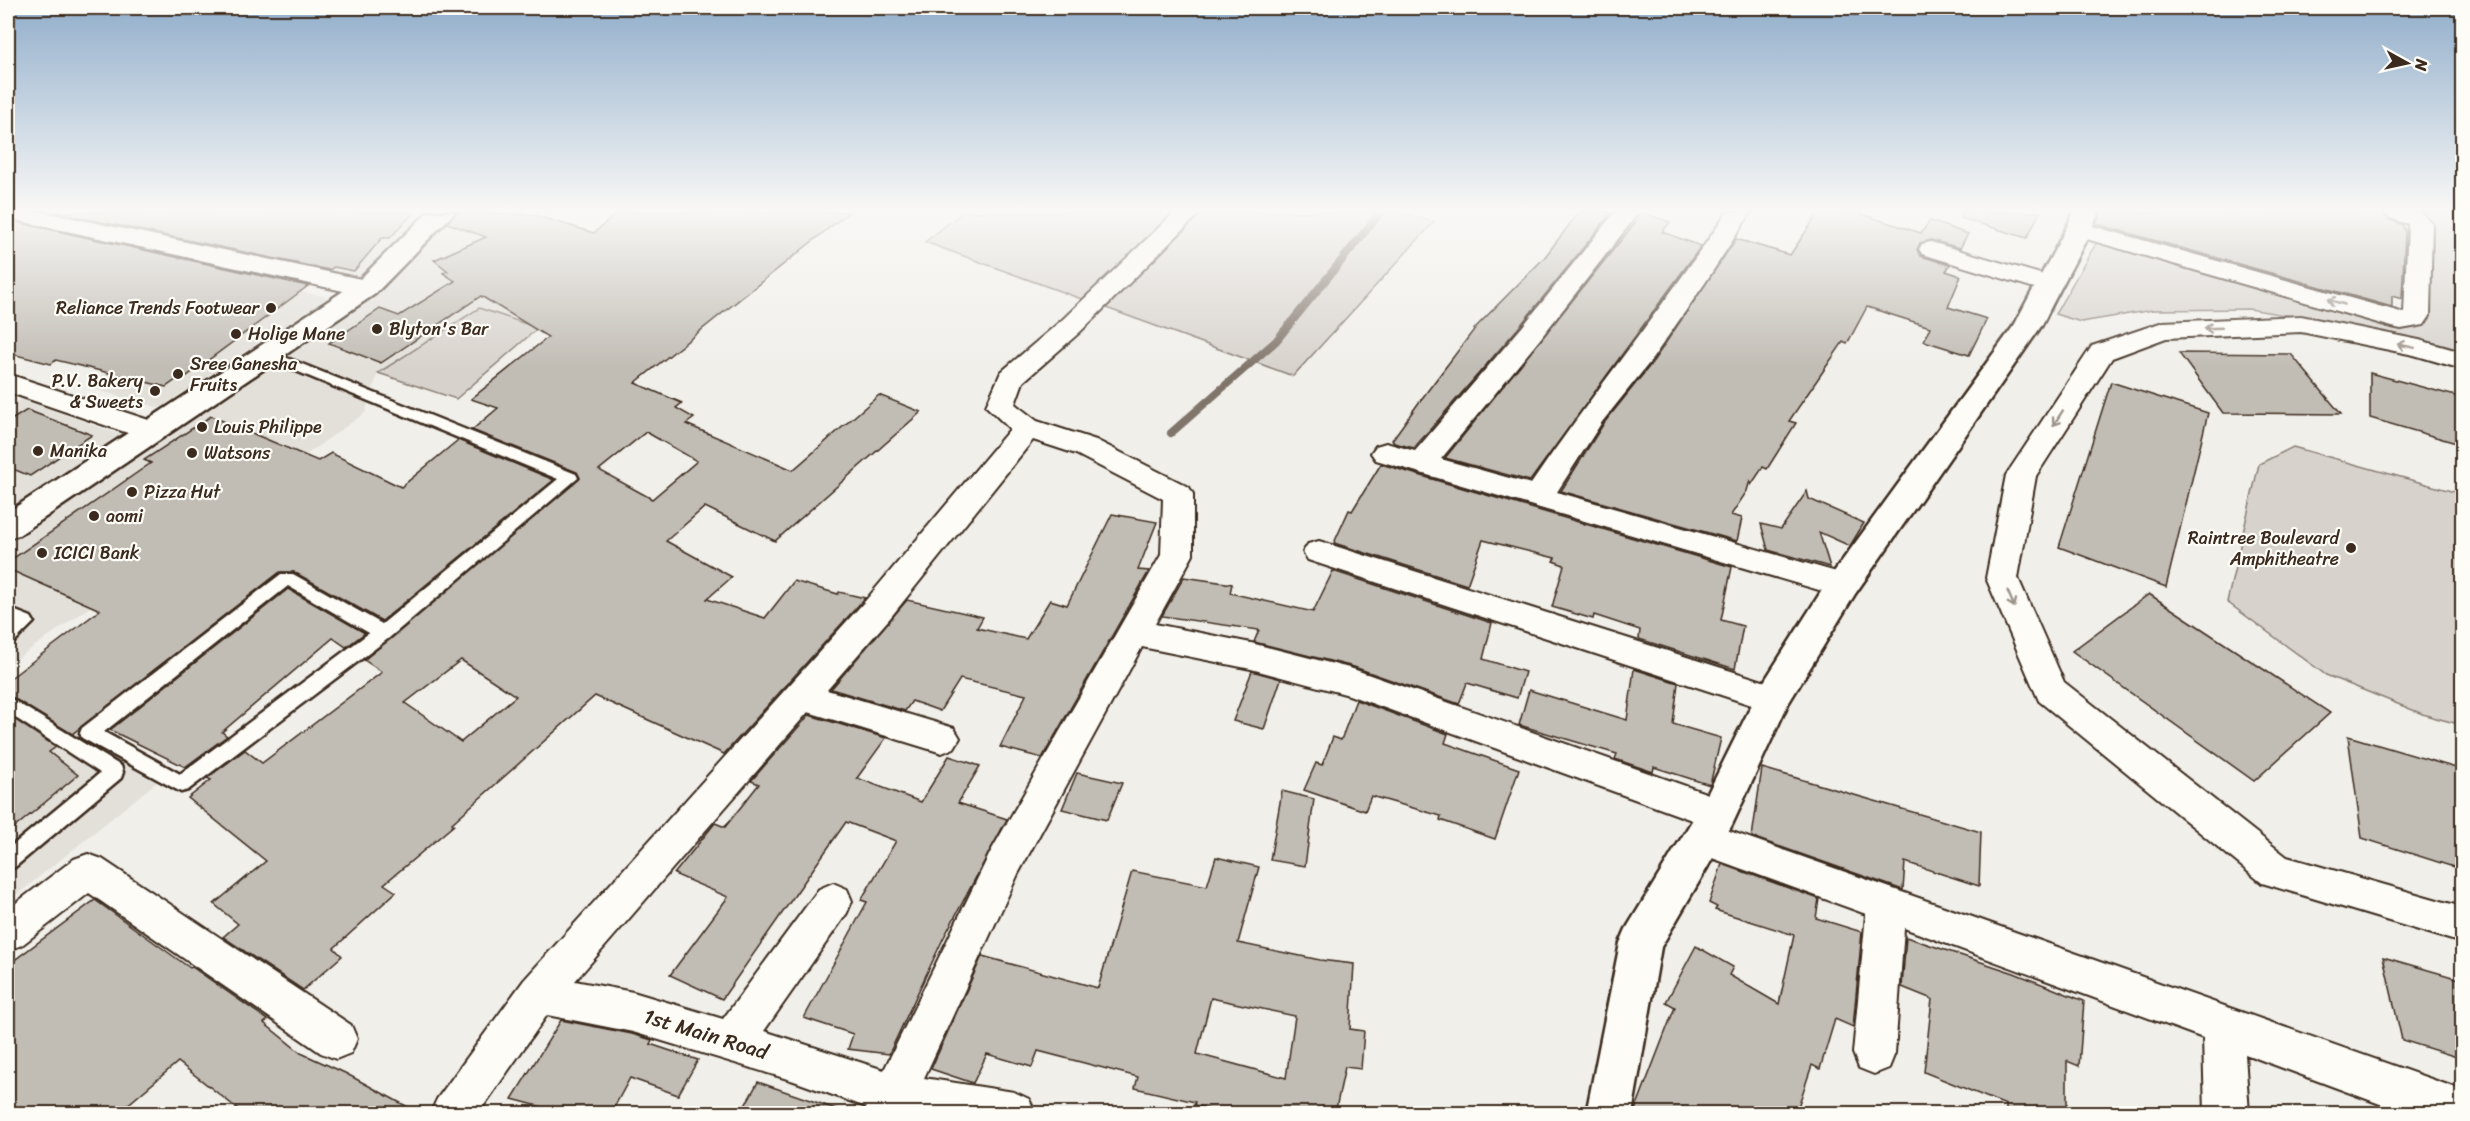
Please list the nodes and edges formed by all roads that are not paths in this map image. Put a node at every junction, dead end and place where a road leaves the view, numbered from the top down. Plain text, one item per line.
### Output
1 (255, 264) edge
2 (390, 264) edge
3 (1135, 264) edge
4 (1585, 264) edge
5 (1705, 264) edge
6 (1982, 264) edge
7 (2061, 264) edge
8 (2220, 264) edge
9 (2419, 264) edge
10 (2048, 284) junction
11 (366, 288) junction
12 (267, 354) junction
13 (2463, 361) edge
14 (14, 389) edge
15 (1027, 428) junction
16 (151, 431) junction
17 (1386, 453) dead end
18 (1421, 463) junction
19 (1538, 497) junction
20 (8, 527) edge
21 (1319, 552) dead end
22 (1843, 585) junction
23 (8, 614) edge
24 (1133, 632) junction
25 (382, 633) junction
26 (8, 637) edge
27 (802, 696) junction
28 (1773, 698) junction
29 (8, 704) edge
30 (942, 738) dead end
31 (1710, 825) junction
32 (8, 861) edge
33 (833, 901) dead end
34 (1886, 904) junction
35 (2463, 925) edge
36 (8, 932) edge
37 (538, 994) junction
38 (2223, 1025) junction
39 (336, 1039) dead end
40 (732, 1041) junction
41 (1874, 1053) dead end
42 (889, 1104) edge
43 (2463, 1112) edge
44 (452, 1113) edge
45 (1014, 1113) edge
46 (1609, 1113) edge
47 (2227, 1113) edge

1 - 11 street
2 - 11 street
3 - 15 street
4 - 18 street
5 - 19 street
6 - 10 street
7 - 10 street
9 -> 8 street
10 - 22 street
11 - 12 street
12 - 16 street
12 - 25 lane
13 -> 35 street
14 - 16 street
15 - 24 street
15 - 27 street
16 - 20 street
17 - 18 street
18 - 19 street
19 - 22 street
21 - 28 street
22 - 28 street
23 - 26 lane
24 - 31 street
24 - 42 street
25 - 25 lane
27 - 30 street
27 - 37 street
28 - 31 street
29 - 32 lane
31 - 34 street
31 - 46 street
33 - 40 street
34 - 38 street
34 - 41 street
36 - 39 street
37 - 40 street, 1st Main Road
37 - 44 street
38 - 43 street
38 - 47 street
40 - 42 street, 1st Main Road
42 - 45 street, 1st Main Road

